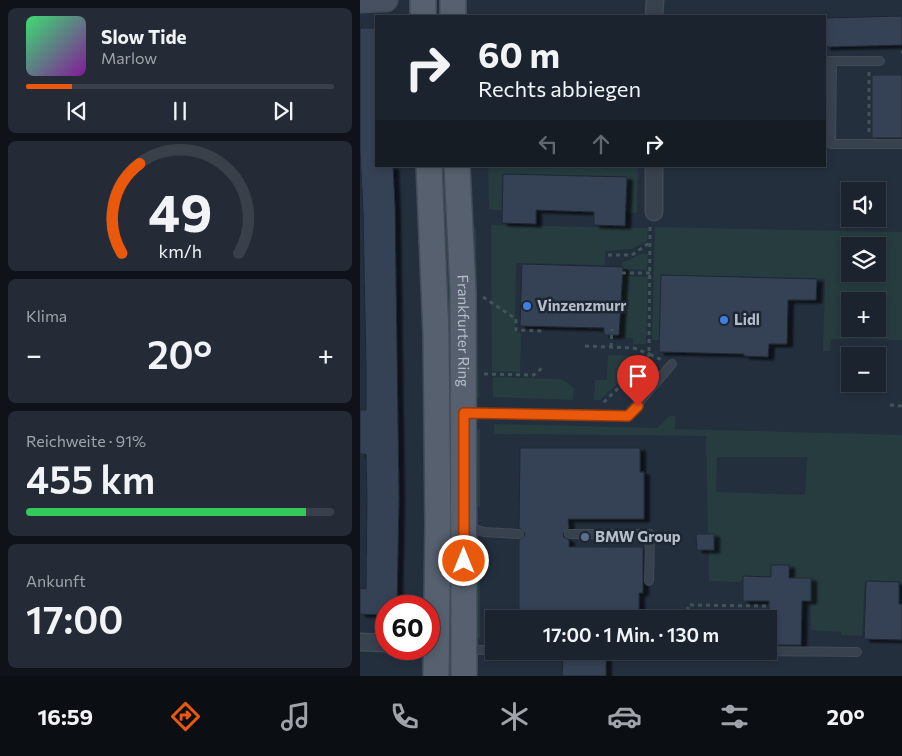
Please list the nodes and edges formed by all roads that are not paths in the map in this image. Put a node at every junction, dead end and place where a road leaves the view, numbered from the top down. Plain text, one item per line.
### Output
1 (386, 0) edge
2 (423, 0) edge
3 (452, 0) edge
4 (655, 0) edge
5 (360, 1) edge
6 (423, 15) edge
7 (453, 15) edge
8 (654, 15) edge
9 (828, 61) edge
10 (880, 61) dead end
11 (902, 144) edge
12 (429, 167) edge
13 (457, 167) edge
14 (654, 167) edge
15 (654, 212) road end
16 (672, 364) road end
17 (464, 413) junction
18 (438, 525) junction
19 (464, 526) junction
20 (519, 534) dead end
21 (569, 534) dead end
22 (649, 581) dead end
23 (435, 595) edge
24 (360, 642) edge
25 (375, 643) edge
26 (464, 650) junction
27 (485, 650) edge
28 (777, 651) edge
29 (857, 652) dead end
30 (434, 660) edge
31 (436, 676) edge
32 (464, 676) edge

1 - 5 main road
2 - 6 main road
3 - 7 main road
4 - 8 street
9 - 10 lane
9 - 11 lane
12 - 18 main road, Frankfurter Ring
13 - 17 main road, Frankfurter Ring
14 - 15 street
16 - 17 lane
17 - 19 main road, Frankfurter Ring
18 - 19 street
18 - 23 main road, Frankfurter Ring
19 - 20 lane
19 - 26 main road, Frankfurter Ring
21 - 22 lane
24 - 25 street
26 - 27 lane
26 - 32 main road, Frankfurter Ring
28 - 29 lane
30 - 31 main road, Frankfurter Ring

